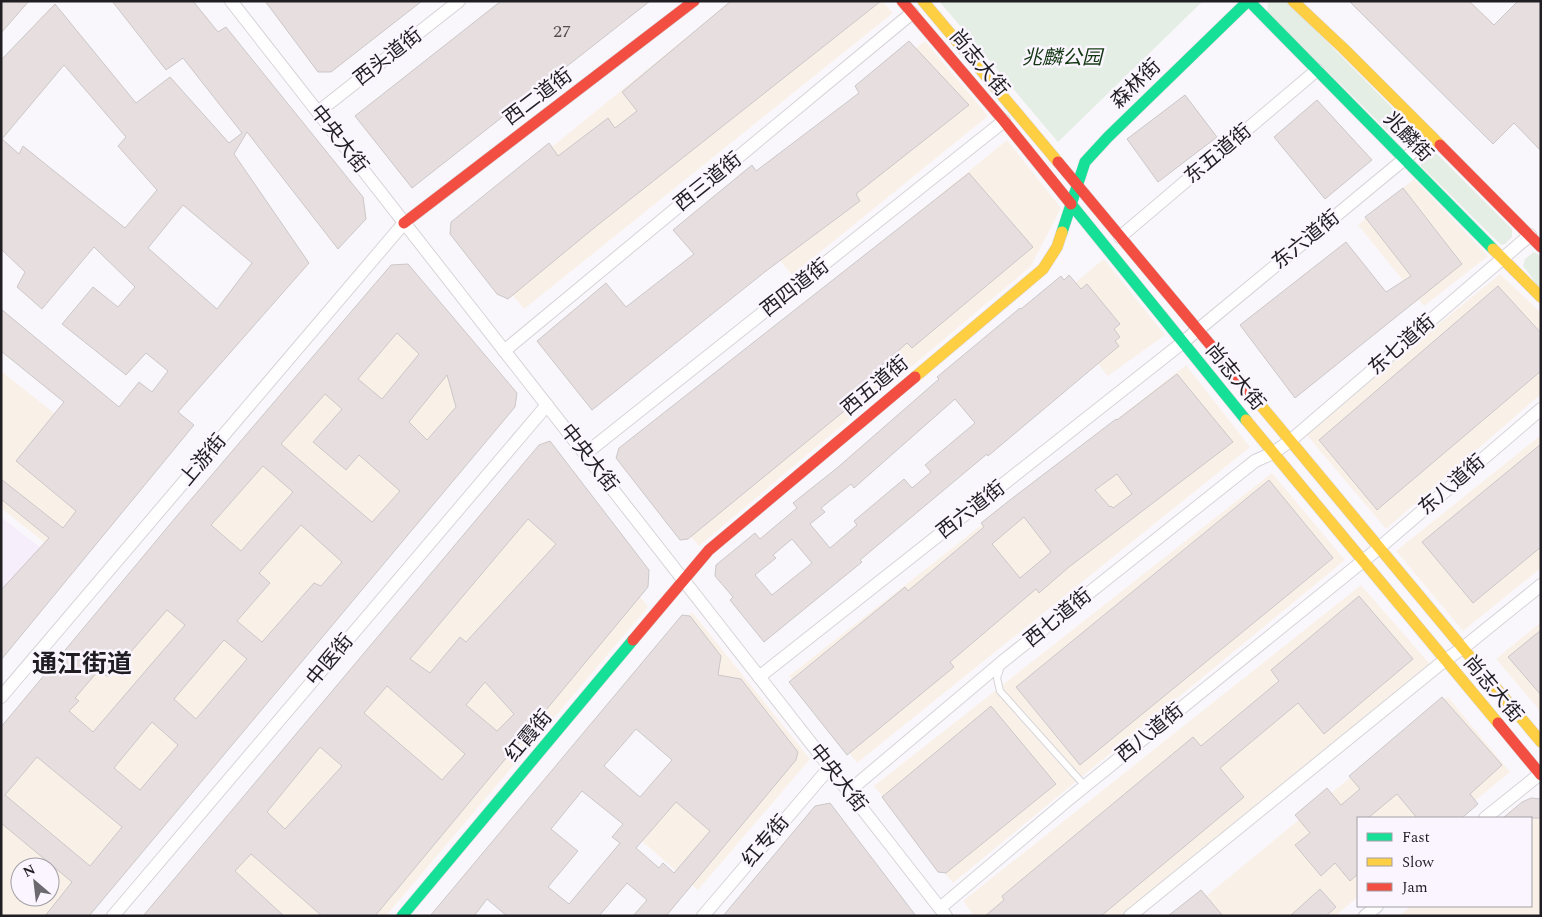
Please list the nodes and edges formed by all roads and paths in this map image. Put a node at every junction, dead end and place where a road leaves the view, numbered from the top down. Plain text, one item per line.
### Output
1 (231, 1) edge
2 (459, 1) edge
3 (694, 1) edge
4 (902, 1) edge
5 (923, 1) edge
6 (1248, 1) edge
7 (1293, 1) edge
8 (912, 14) junction
9 (1317, 70) junction
10 (318, 112) junction
11 (1004, 121) junction
12 (1431, 137) junction
13 (1404, 160) junction
14 (1077, 186) junction
15 (1071, 206) junction
16 (404, 222) junction
17 (1530, 236) junction
18 (1120, 237) junction
19 (1541, 247) edge
20 (1502, 259) junction
21 (1541, 297) edge
22 (1197, 329) junction
23 (1182, 343) junction
24 (504, 350) junction
25 (547, 405) junction
26 (1541, 409) edge
27 (1290, 441) junction
28 (1273, 453) junction
29 (585, 454) junction
30 (1379, 548) junction
31 (1363, 561) junction
32 (684, 580) junction
33 (1541, 585) edge
34 (1463, 648) junction
35 (1445, 660) junction
36 (1002, 662) junction
37 (759, 676) junction
38 (1, 697) edge
39 (1541, 742) edge
40 (830, 767) junction
41 (1540, 775) edge
42 (1085, 786) junction
43 (849, 791) junction
44 (1486, 817) edge
45 (1376, 907) edge
46 (943, 912) edge
47 (113, 916) edge
48 (402, 916) edge
49 (703, 916) edge
50 (1130, 916) edge
51 (1365, 916) edge

1 - 10 street, 中央大街
2 - 10 street, 西头道街
3 - 16 main road, 西二道街
4 - 8 main road, 尚志大街
5 - 14 main road, 尚志大街
6 - 9 main road, 兆麟街
6 - 14 main road, 森林街
7 - 12 main road, 兆麟街
8 - 11 main road, 尚志大街
8 - 24 street, 西三道街
9 - 13 main road, 兆麟街
9 - 18 street, 东五道街
10 - 16 street, 中央大街
11 - 15 main road, 尚志大街
11 - 29 street, 西四道街
12 - 13 street, 东六道街
12 - 17 main road, 兆麟街
13 - 20 main road, 兆麟街
13 - 22 street, 东六道街
14 - 15 main road, 森林街
14 - 18 main road, 尚志大街
15 - 23 main road, 尚志大街
15 - 32 main road, 西五道街
16 - 24 street, 中央大街
16 - 38 street, 上游街
17 - 19 main road, 兆麟街
17 - 20 street, 东七道街
18 - 22 main road, 尚志大街
20 - 21 main road, 兆麟街
20 - 27 street, 东七道街
22 - 23 street, 东六道街
22 - 27 main road, 尚志大街
23 - 28 main road, 尚志大街
23 - 37 street, 西六道街
24 - 25 street, 中央大街
25 - 29 street, 中央大街
25 - 47 street, 中医街
26 - 30 street, 东八道街
27 - 28 street, 东七道街
27 - 30 main road, 尚志大街
28 - 31 main road, 尚志大街
28 - 36 street, 西七道街
29 - 32 street, 中央大街
30 - 31 street, 东八道街
30 - 34 main road, 尚志大街
31 - 35 main road, 尚志大街
31 - 42 street, 西八道街
32 - 37 street, 中央大街
32 - 48 main road, 红霞街
33 - 34 street
34 - 35 street
34 - 39 main road, 尚志大街
35 - 41 main road, 尚志大街
35 - 50 street
36 - 42 lane
36 - 43 street, 西七道街
37 - 40 street, 中央大街
40 - 43 street, 中央大街
40 - 49 street, 红专街
41 - 44 street
42 - 46 street, 西八道街
43 - 46 street, 中央大街
45 - 51 street

